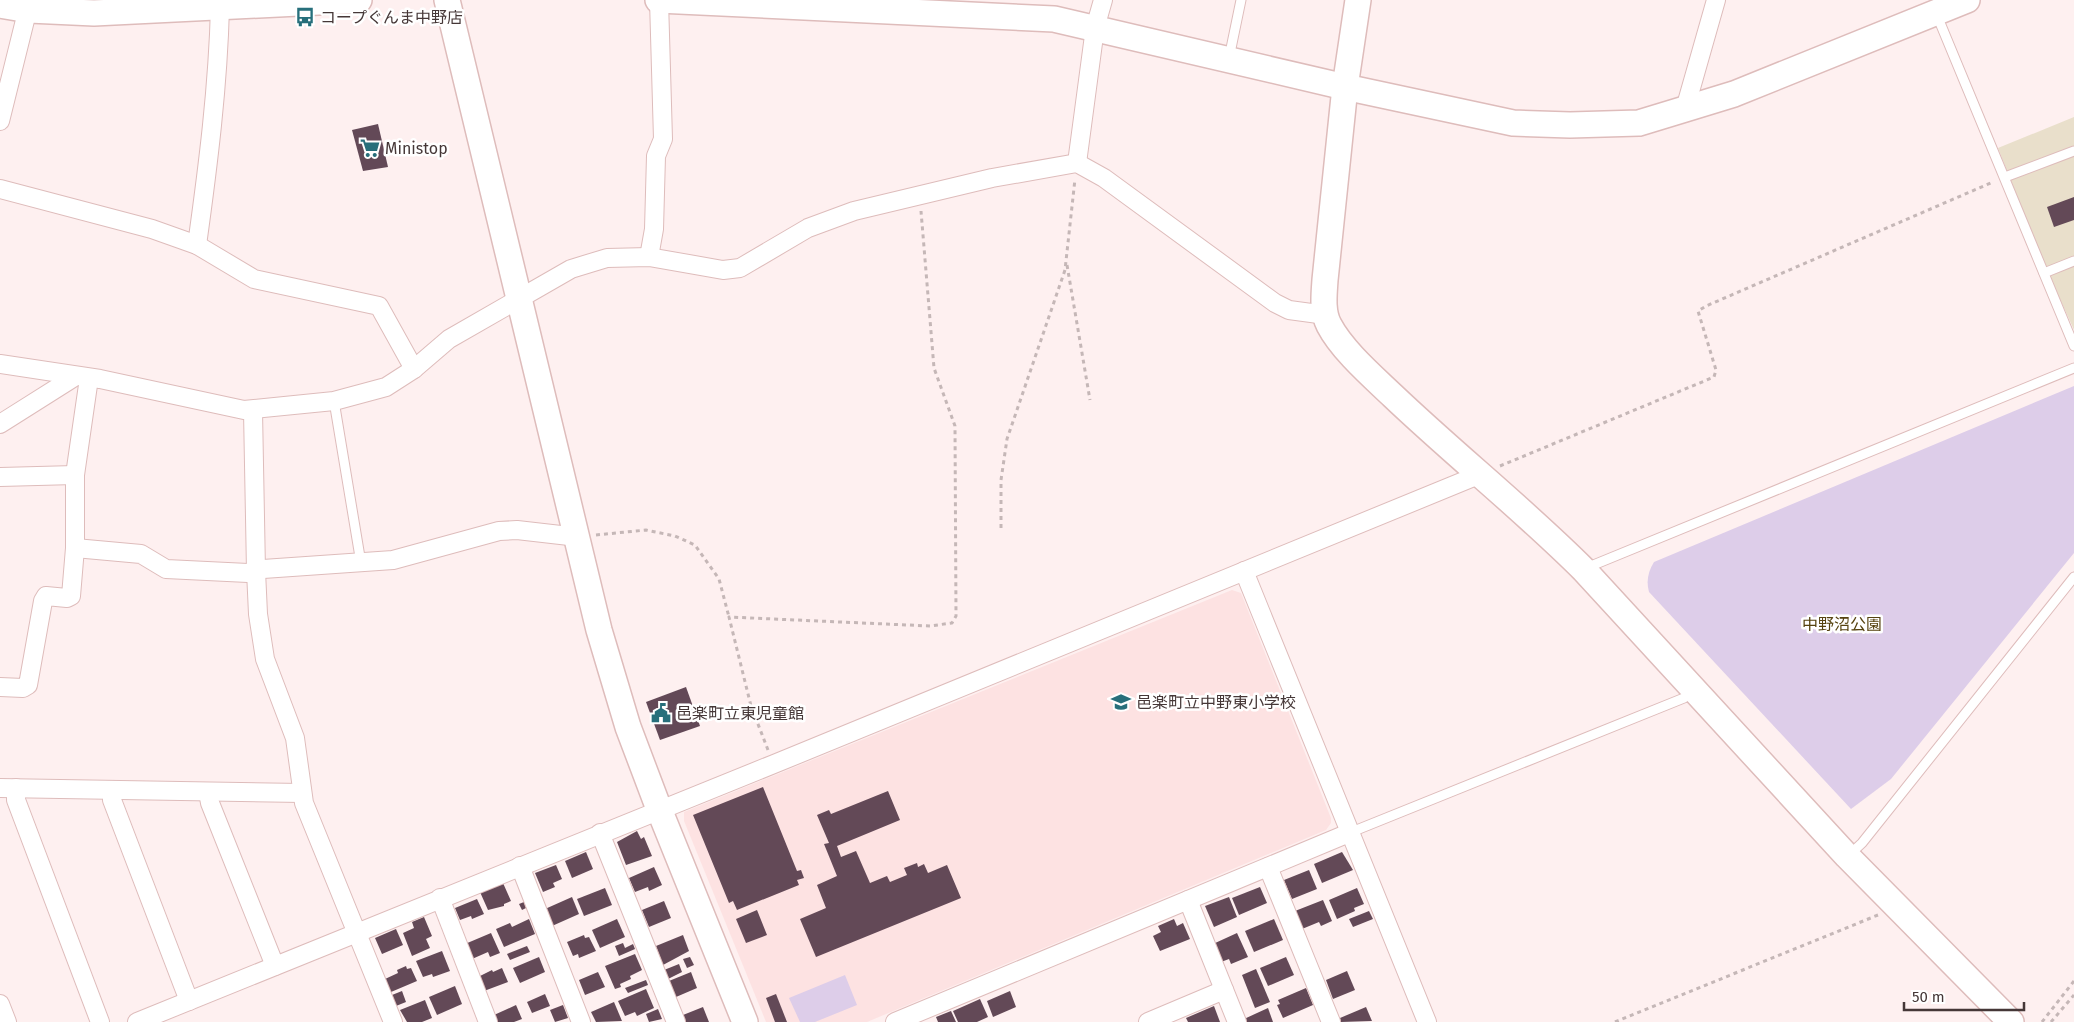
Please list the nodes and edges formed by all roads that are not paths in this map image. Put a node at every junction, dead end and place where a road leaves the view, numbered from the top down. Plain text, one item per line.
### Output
1 (359, 0) edge
2 (447, 0) edge
3 (659, 0) edge
4 (1103, 0) edge
5 (1241, 0) edge
6 (1358, 0) edge
7 (1716, 0) edge
8 (1967, 0) edge
9 (325, 1) edge
10 (0, 5) edge
11 (30, 5) edge
12 (220, 7) junction
13 (1936, 13) junction
14 (1095, 28) junction
15 (1228, 60) junction
16 (1345, 87) junction
17 (1685, 109) junction
18 (0, 121) edge
19 (2074, 151) edge
20 (1077, 163) junction
21 (2005, 177) junction
22 (0, 189) edge
23 (196, 245) junction
24 (649, 257) junction
25 (2074, 261) edge
26 (2044, 273) junction
27 (521, 299) junction
28 (1326, 315) junction
29 (2074, 346) edge
30 (0, 364) edge
31 (2074, 368) edge
32 (414, 369) junction
33 (82, 377) junction
34 (334, 401) junction
35 (253, 411) junction
36 (0, 424) edge
37 (1481, 474) junction
38 (75, 475) junction
39 (0, 476) edge
40 (578, 537) junction
41 (75, 548) junction
42 (361, 564) junction
43 (1584, 570) junction
44 (256, 571) junction
45 (1244, 571) junction
46 (2074, 577) edge
47 (0, 686) edge
48 (1693, 690) junction
49 (8, 788) edge
50 (112, 790) junction
51 (208, 792) junction
52 (302, 794) junction
53 (659, 809) junction
54 (600, 833) junction
55 (1349, 833) junction
56 (1847, 856) junction
57 (520, 866) junction
58 (1268, 867) junction
59 (440, 898) junction
60 (1188, 900) junction
61 (358, 932) junction
62 (275, 966) junction
63 (1224, 990) junction
64 (189, 1001) junction
65 (0, 1004) edge
66 (913, 1019) edge
67 (391, 1021) edge
68 (7, 1022) edge
69 (100, 1022) edge
70 (137, 1022) edge
71 (488, 1022) edge
72 (581, 1022) edge
73 (676, 1022) edge
74 (745, 1022) edge
75 (895, 1022) edge
76 (1148, 1022) edge
77 (1237, 1022) edge
78 (1331, 1022) edge
79 (1426, 1022) edge
80 (2011, 1022) edge

1 - 9 street
2 - 27 street
3 - 14 street
3 - 24 street
4 - 14 street
5 - 15 lane
6 - 16 street
7 - 17 street
8 - 13 street
9 - 12 street
10 - 11 street
11 - 12 street
11 - 18 street
12 - 23 street
13 - 17 street
13 - 21 lane
14 - 15 street
14 - 20 street
15 - 16 street
16 - 17 street
16 - 28 street
19 - 21 lane
20 - 24 street
20 - 28 street
21 - 26 lane
22 - 23 street
23 - 32 street
24 - 27 street
25 - 26 lane
26 - 29 lane
27 - 32 street
27 - 40 street
28 - 37 street
30 - 33 street
31 - 43 lane
32 - 34 street
33 - 35 street
33 - 36 street
33 - 38 street
34 - 35 street
34 - 42 lane
35 - 44 street
37 - 43 street
37 - 45 street
38 - 39 street
38 - 41 street
40 - 42 street
40 - 53 street
41 - 44 street
41 - 47 street
42 - 44 street
43 - 48 street
44 - 52 street
45 - 53 street
45 - 55 street
46 - 56 lane
48 - 55 lane
48 - 56 street
49 - 50 street
49 - 69 street
50 - 51 street
50 - 64 street
51 - 52 street
51 - 62 street
52 - 61 street
53 - 54 street
53 - 74 street
54 - 57 street
54 - 73 street
55 - 58 street
55 - 79 street
56 - 80 street
57 - 59 street
57 - 72 street
58 - 60 street
58 - 78 street
59 - 61 street
59 - 71 street
60 - 63 street
60 - 66 street
61 - 62 street
61 - 67 street
62 - 64 street
63 - 76 street
63 - 77 street
64 - 70 street
65 - 68 street
66 - 75 street

